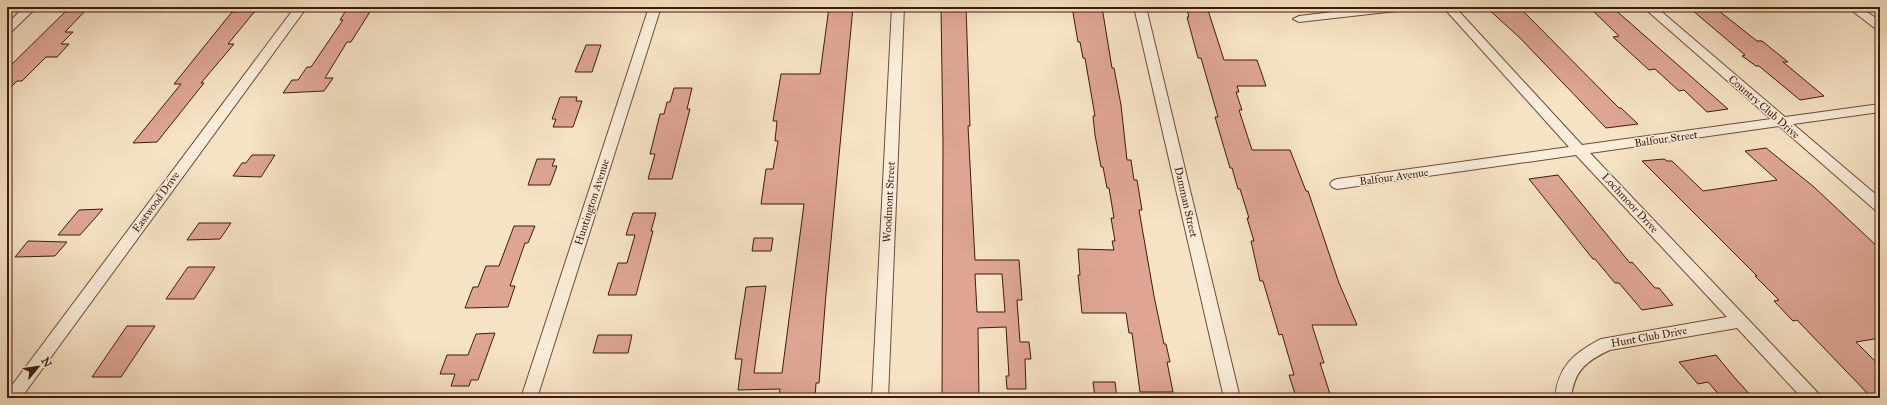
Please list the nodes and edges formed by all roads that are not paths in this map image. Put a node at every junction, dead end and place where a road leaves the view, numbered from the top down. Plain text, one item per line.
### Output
1 (31, 7) edge
2 (301, 7) edge
3 (655, 7) edge
4 (898, 7) edge
5 (1140, 7) edge
6 (1405, 7) edge
7 (1449, 7) edge
8 (1649, 7) edge
9 (1853, 7) edge
10 (1299, 19) dead end
11 (1880, 27) edge
12 (7, 30) edge
13 (1880, 108) edge
14 (1782, 122) junction
15 (1580, 151) junction
16 (1451, 169) joint
17 (1337, 184) dead end
18 (1880, 206) edge
19 (1741, 321) junction
20 (12, 398) edge
21 (529, 398) edge
22 (880, 398) edge
23 (1232, 398) edge
24 (1563, 398) edge
25 (1812, 398) edge

1 - 12 street
2 - 20 street, Eastwood Drive
3 - 21 street, Huntington Avenue
4 - 22 street, Woodmont Street
5 - 23 street, Damman Street
6 - 10 street
7 - 15 street, Lochmoor Drive
8 - 14 street, Country Club Drive
9 - 11 street
13 - 14 street, Balfour Street
14 - 15 street, Balfour Street
14 - 18 street, Country Club Drive
15 - 16 street, Balfour Street
15 - 19 street, Lochmoor Drive
16 - 17 street, Balfour Avenue
19 - 24 street, Hunt Club Drive
19 - 25 street, Lochmoor Drive

